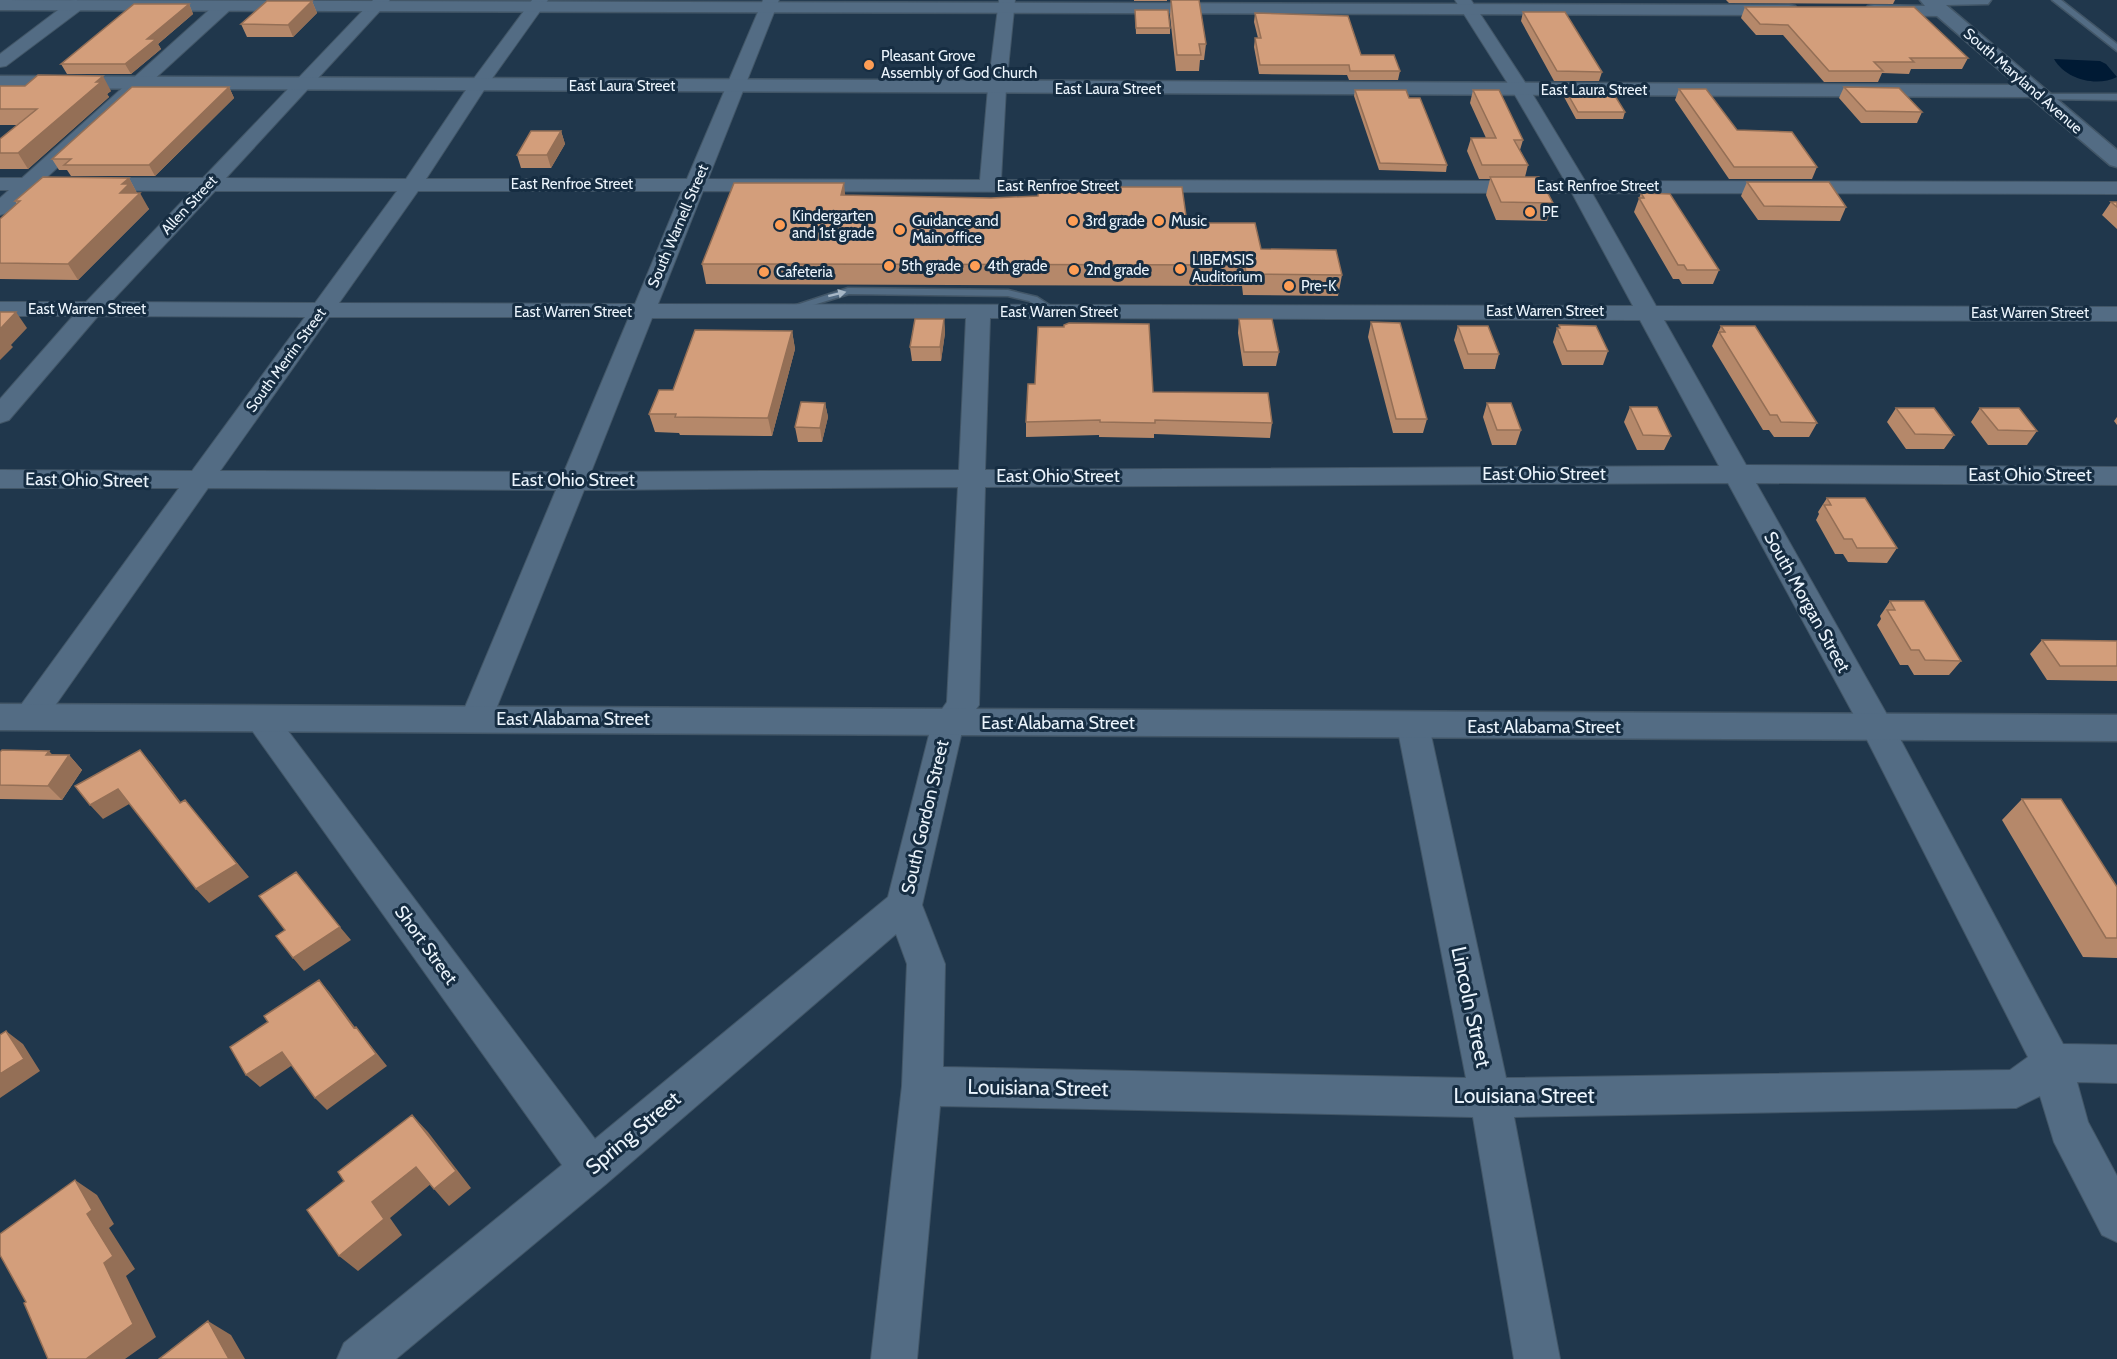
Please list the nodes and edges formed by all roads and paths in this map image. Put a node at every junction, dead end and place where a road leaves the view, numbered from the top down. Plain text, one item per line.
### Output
1 (1982, 0) edge
2 (2056, 0) edge
3 (380, 3) edge
4 (537, 3) edge
5 (769, 4) edge
6 (1007, 4) edge
7 (1238, 4) edge
8 (1465, 4) edge
9 (1933, 4) edge
10 (0, 5) edge
11 (76, 5) junction
12 (224, 6) junction
13 (1811, 10) edge
14 (1858, 10) edge
15 (2117, 48) edge
16 (0, 62) edge
17 (0, 82) edge
18 (137, 83) junction
19 (303, 85) junction
20 (478, 85) junction
21 (737, 87) junction
22 (997, 88) junction
23 (1521, 90) junction
24 (2039, 94) junction
25 (2117, 97) edge
26 (2117, 162) edge
27 (413, 183) junction
28 (0, 184) edge
29 (28, 184) junction
30 (208, 184) junction
31 (695, 186) junction
32 (990, 186) junction
33 (1578, 186) junction
34 (2117, 188) edge
35 (0, 209) edge
36 (0, 309) edge
37 (92, 309) junction
38 (321, 310) junction
39 (1647, 311) junction
40 (642, 312) junction
41 (781, 312) junction
42 (978, 312) junction
43 (1054, 312) junction
44 (2117, 314) edge
45 (0, 415) edge
46 (1735, 474) junction
47 (2117, 476) edge
48 (973, 477) junction
49 (0, 479) edge
50 (198, 481) junction
51 (574, 481) junction
52 (14, 717) edge
53 (476, 719) junction
54 (262, 720) junction
55 (948, 723) junction
56 (1413, 726) junction
57 (2117, 728) edge
58 (1878, 729) junction
59 (904, 905) junction
60 (2052, 1064) junction
61 (2117, 1064) edge
62 (922, 1086) junction
63 (1490, 1098) junction
64 (591, 1169) junction
65 (2117, 1220) edge
66 (360, 1359) edge
67 (894, 1359) edge
68 (1537, 1359) edge

1 - 9 street
2 - 15 lane
3 - 4 street
3 - 12 street
3 - 19 street, Allen Street
4 - 5 street
4 - 20 street, South Merrin Street
5 - 6 street
5 - 21 street, South Warnell Street
6 - 7 street
6 - 22 street
7 - 8 street
8 - 13 street
8 - 23 street, South Morgan Street
9 - 14 street
9 - 24 street, South Maryland Avenue
10 - 11 street
11 - 12 street
11 - 16 street
12 - 18 street
17 - 18 street, East Laura Street
18 - 19 street, East Laura Street
18 - 29 street
19 - 20 street, East Laura Street
19 - 30 street, Allen Street
20 - 21 street, East Laura Street
20 - 27 street, South Merrin Street
21 - 22 street, East Laura Street
21 - 31 street, South Warnell Street
22 - 23 street, East Laura Street
22 - 32 street
23 - 24 street, East Laura Street
23 - 33 street, South Morgan Street
24 - 25 lane
24 - 26 street, South Maryland Avenue
27 - 30 street, East Renfroe Street
27 - 31 street, East Renfroe Street
27 - 38 street, South Merrin Street
28 - 29 street, East Renfroe Street
29 - 30 street, East Renfroe Street
29 - 35 street
30 - 37 street, Allen Street
31 - 32 street, East Renfroe Street
31 - 40 street, South Warnell Street
32 - 33 street, East Renfroe Street
33 - 34 street, East Renfroe Street
33 - 39 street, South Morgan Street
36 - 37 street, East Warren Street
37 - 38 street, East Warren Street
37 - 45 street, Allen Street
38 - 40 street, East Warren Street
38 - 50 street, South Merrin Street
39 - 43 street, East Warren Street
39 - 44 street, East Warren Street
39 - 46 street, South Morgan Street
40 - 41 street, East Warren Street
40 - 51 street, South Warnell Street
41 - 42 street, East Warren Street
41 -> 43 lane
42 - 43 street, East Warren Street
42 - 48 street, South Gordon Street
46 - 47 street, East Ohio Street
46 - 48 street, East Ohio Street
46 - 58 street, South Morgan Street
48 - 51 street, East Ohio Street
48 - 55 street, South Gordon Street
49 - 50 street, East Ohio Street
50 - 51 street, East Ohio Street
50 - 52 street, South Merrin Street
51 - 53 street, South Warnell Street
52 - 54 street, East Alabama Street
53 - 54 street, East Alabama Street
53 - 55 street, East Alabama Street
54 - 64 street, Short Street
55 - 56 street, East Alabama Street
55 - 59 street, South Gordon Street
56 - 58 street, East Alabama Street
56 - 63 street, Lincoln Street
57 - 58 street, East Alabama Street
58 - 60 street, South Morgan Street
59 - 62 street, South Gordon Street
59 - 64 street, Spring Street
60 - 61 street
60 - 63 street, Louisiana Street
60 - 65 street, South Morgan Street
62 - 63 street, Louisiana Street
62 - 67 street, South Gordon Street
63 - 68 street, Lincoln Street
64 - 66 street, Spring Street

